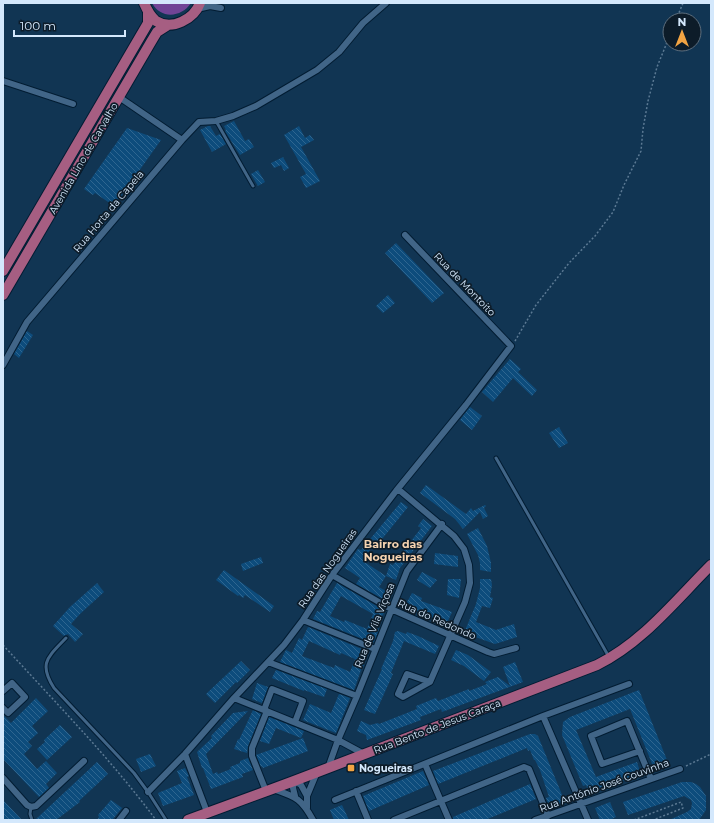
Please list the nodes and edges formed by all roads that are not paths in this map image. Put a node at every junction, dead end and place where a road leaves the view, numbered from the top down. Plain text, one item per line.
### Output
1 (144, 3) edge
2 (386, 3) edge
3 (198, 6) edge
4 (221, 8) dead end
5 (148, 13) junction
6 (168, 25) junction
7 (3, 81) edge
8 (119, 97) junction
9 (73, 104) dead end
10 (216, 121) junction
11 (182, 140) junction
12 (253, 186) dead end
13 (405, 235) dead end
14 (3, 271) edge
15 (3, 295) edge
16 (511, 346) joint
17 (3, 365) edge
18 (496, 458) dead end
19 (398, 489) junction
20 (442, 524) junction
21 (711, 565) edge
22 (332, 575) junction
23 (390, 609) junction
24 (303, 620) junction
25 (450, 636) junction
26 (66, 638) dead end
27 (516, 648) dead end
28 (375, 649) junction
29 (610, 658) junction
30 (268, 662) junction
31 (430, 682) junction
32 (629, 684) dead end
33 (3, 691) edge
34 (357, 696) junction
35 (234, 698) junction
36 (3, 708) edge
37 (265, 710) junction
38 (542, 716) junction
39 (295, 722) junction
40 (338, 740) junction
41 (640, 751) junction
42 (185, 754) junction
43 (364, 754) junction
44 (84, 761) dead end
45 (425, 764) junction
46 (328, 768) junction
47 (680, 769) road end
48 (317, 772) junction
49 (3, 778) edge
50 (651, 779) junction
51 (294, 781) junction
52 (270, 790) junction
53 (356, 791) junction
54 (148, 792) junction
55 (295, 796) junction
56 (307, 796) junction
57 (336, 800) dead end
58 (441, 800) junction
59 (581, 804) junction
60 (31, 807) junction
61 (306, 808) junction
62 (126, 811) dead end
63 (207, 812) junction
64 (548, 816) junction
65 (32, 820) edge
66 (118, 820) edge
67 (166, 820) edge
68 (188, 820) edge
69 (313, 820) edge
70 (368, 820) edge
71 (394, 820) edge
72 (449, 820) edge
73 (535, 820) edge
74 (588, 820) edge

1 - 5 main road
2 - 10 street, Rua Horta da Capela
3 - 4 street
3 - 6 main road
5 - 6 main road
5 - 14 main road, Avenida Lino de Carvalho
6 - 8 main road, Avenida Lino de Carvalho
7 - 9 street
8 - 11 street
8 - 15 main road, Avenida Lino de Carvalho
10 - 11 street, Rua Horta da Capela
10 - 12 lane
11 - 17 street, Rua Horta da Capela
13 - 16 street, Rua de Montoito
16 - 19 street, Rua das Nogueiras
18 - 29 lane
19 - 20 street
19 - 22 street, Rua das Nogueiras
20 - 23 street, Rua de Vila Viçosa
20 - 25 street
21 - 29 main road, Rua Bento de Jesus Caraça
22 - 23 street, Rua do Redondo
22 - 24 street, Rua das Nogueiras
23 - 25 street, Rua do Redondo
23 - 28 street, Rua de Vila Viçosa
24 - 28 street
24 - 30 street, Rua das Nogueiras
25 - 27 street, Rua do Redondo
25 - 31 street
26 - 54 lane
28 - 34 street, Rua de Vila Viçosa
29 - 43 main road, Rua Bento de Jesus Caraça
30 - 34 street
30 - 35 street, Rua das Nogueiras
31 - 31 street
32 - 38 street
33 - 36 street
34 - 40 street, Rua de Vila Viçosa
35 - 37 street
35 - 42 street, Rua das Nogueiras
37 - 39 street
37 - 39 street
37 - 52 street
38 - 45 street
38 - 59 street
39 - 40 street
40 - 43 street
40 - 46 street, Rua de Vila Viçosa
41 - 41 street
41 - 50 street
42 - 54 street, Rua das Nogueiras
42 - 63 street
43 - 46 main road, Rua Bento de Jesus Caraça
44 - 60 street
45 - 53 street
45 - 58 street
46 - 48 main road, Rua Bento de Jesus Caraça
47 - 50 street, Rua António José Couvinha
48 - 51 main road, Rua Bento de Jesus Caraça
48 - 56 street
49 - 60 street
50 - 59 street, Rua António José Couvinha
51 - 52 main road, Rua Bento de Jesus Caraça
51 - 55 street
51 - 56 street
52 - 55 street
52 - 63 main road, Rua Bento de Jesus Caraça
53 - 57 street
53 - 70 street
54 - 67 lane
55 - 61 street
56 - 61 street
58 - 64 street
58 - 71 street
58 - 72 street
59 - 64 street, Rua António José Couvinha
59 - 74 street
60 - 65 lane
61 - 69 street
62 - 66 street
63 - 68 main road, Rua Bento de Jesus Caraça
64 - 73 street, Rua António José Couvinha

